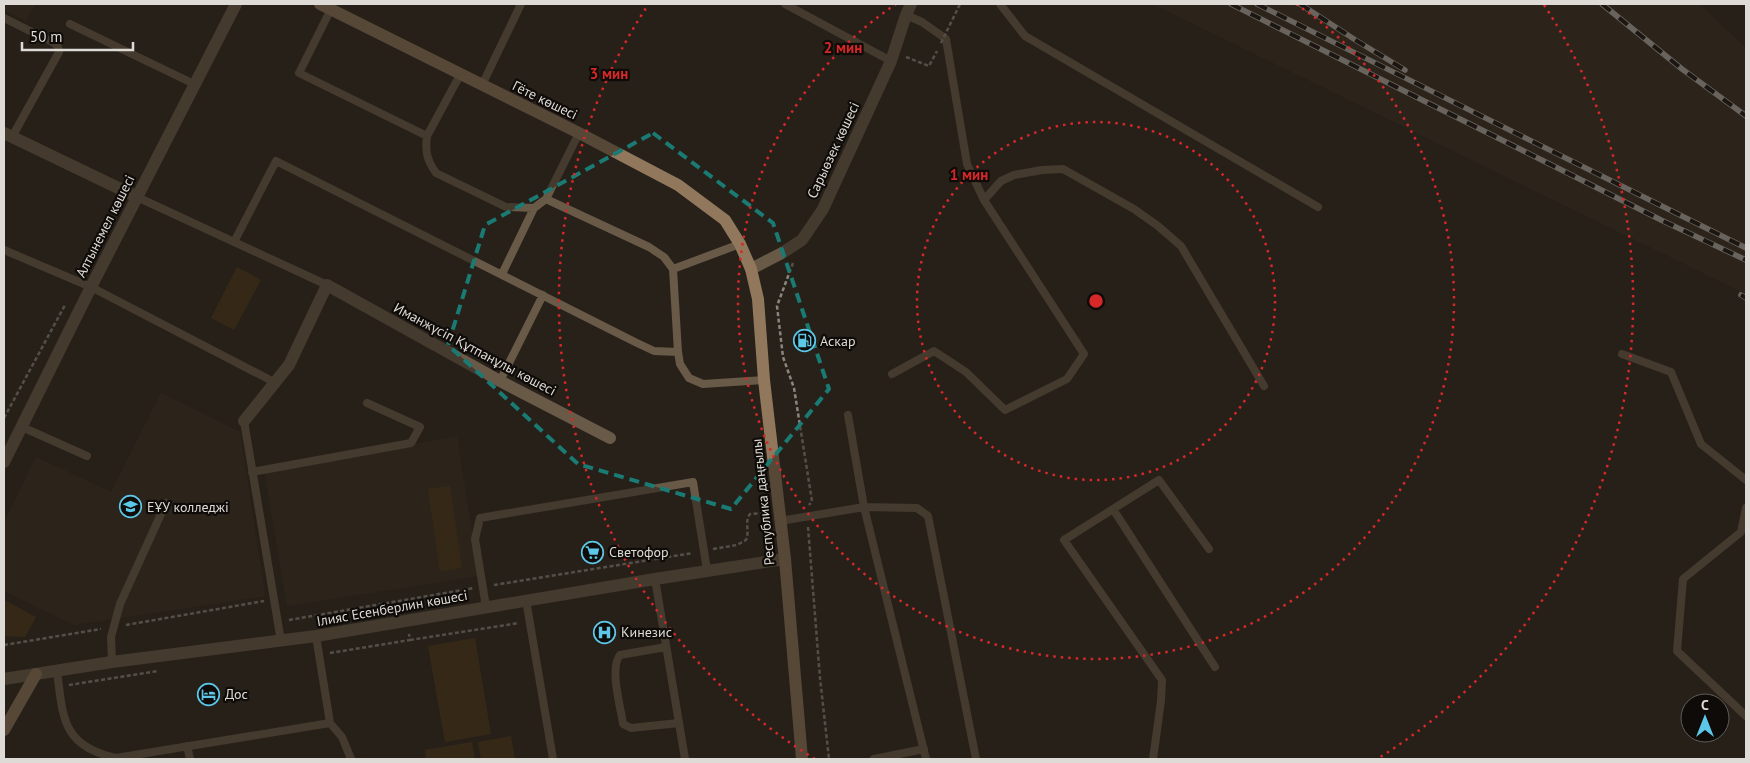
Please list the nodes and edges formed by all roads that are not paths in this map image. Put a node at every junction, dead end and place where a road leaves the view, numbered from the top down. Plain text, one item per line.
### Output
1 (236, 4) edge
2 (520, 4) edge
3 (785, 4) edge
4 (1000, 4) edge
5 (326, 6) edge
6 (911, 8) edge
7 (4, 18) edge
8 (70, 24) dead end
9 (891, 61) junction
10 (460, 75) junction
11 (194, 84) junction
12 (482, 85) junction
13 (579, 133) junction
14 (8, 135) edge
15 (427, 136) junction
16 (137, 196) junction
17 (546, 199) junction
18 (984, 200) junction
19 (534, 208) junction
20 (1318, 208) dead end
21 (234, 242) junction
22 (740, 244) junction
23 (4, 250) edge
24 (673, 269) junction
25 (751, 269) junction
26 (502, 274) junction
27 (326, 285) junction
28 (91, 287) junction
29 (543, 295) junction
30 (678, 352) junction
31 (1622, 354) dead end
32 (892, 374) dead end
33 (764, 380) junction
34 (500, 381) junction
35 (274, 382) junction
36 (1264, 386) dead end
37 (367, 403) dead end
38 (848, 415) dead end
39 (244, 421) joint
40 (22, 427) junction
41 (610, 438) dead end
42 (88, 456) dead end
43 (4, 462) edge
44 (252, 472) junction
45 (1746, 480) edge
46 (166, 503) dead end
47 (864, 507) junction
48 (1746, 508) edge
49 (1113, 509) junction
50 (780, 516) junction
51 (1209, 549) dead end
52 (784, 559) junction
53 (706, 570) junction
54 (655, 579) junction
55 (526, 600) junction
56 (486, 607) junction
57 (316, 636) junction
58 (281, 641) junction
59 (666, 647) junction
60 (112, 662) junction
61 (1216, 667) dead end
62 (57, 671) junction
63 (36, 674) junction
64 (4, 677) edge
65 (1746, 716) edge
66 (330, 723) junction
67 (679, 723) junction
68 (4, 730) edge
69 (187, 746) junction
70 (924, 749) junction
71 (190, 759) edge
72 (351, 759) edge
73 (553, 759) edge
74 (685, 759) edge
75 (802, 759) edge
76 (874, 759) edge
77 (926, 759) edge
78 (976, 759) edge
79 (1152, 759) edge

1 - 11 street, Алтынемел көшесі
2 - 12 lane
3 - 9 lane
4 - 20 lane
5 - 10 main road, Гёте көшесі
5 - 15 lane
6 - 9 street, Сарыөзек көшесі
6 - 18 lane
7 - 14 lane
8 - 11 lane
9 - 25 street, Сарыөзек көшесі
10 - 12 main road, Гёте көшесі
10 - 15 lane
11 - 16 street, Алтынемел көшесі
12 - 13 main road, Гёте көшесі
13 - 17 lane
13 - 22 main road, Гёте көшесі
14 - 16 street
15 - 19 lane
16 - 21 lane
16 - 28 street, Алтынемел көшесі
17 - 19 lane
17 - 24 lane
18 - 32 lane
18 - 36 lane
19 - 26 lane
21 - 26 lane
21 - 27 lane
22 - 24 lane
22 - 25 main road, Республика даңғылы
23 - 28 lane
24 - 30 lane
25 - 33 main road, Республика даңғылы
26 - 29 lane
27 - 34 street, Иманжүсіп Құтпанұлы көшесі
27 - 35 street
28 - 35 lane
28 - 40 street, Алтынемел көшесі
29 - 30 lane
29 - 34 lane
30 - 33 lane
31 - 45 lane
33 - 50 main road, Республика даңғылы
34 - 41 street, Иманжүсіп Құтпанұлы көшесі
35 - 39 street
37 - 44 lane
38 - 47 lane
39 - 44 lane
40 - 42 lane
40 - 43 street, Алтынемел көшесі
44 - 58 lane
46 - 60 lane
47 - 50 lane
47 - 70 lane
47 - 78 lane
48 - 65 lane
49 - 51 lane
49 - 61 lane
49 - 79 lane
50 - 52 main road, Республика даңғылы
52 - 53 street, Ілияс Есенберлин көшесі
52 - 75 main road, Республика даңғылы
53 - 54 street, Ілияс Есенберлин көшесі
53 - 56 lane
54 - 55 street, Ілияс Есенберлин көшесі
54 - 59 lane
55 - 56 street, Ілияс Есенберлин көшесі
55 - 73 lane
56 - 57 street, Ілияс Есенберлин көшесі
57 - 58 street, Ілияс Есенберлин көшесі
57 - 66 lane
58 - 60 street, Ілияс Есенберлин көшесі
59 - 67 lane
59 - 67 lane
60 - 62 street, Ілияс Есенберлин көшесі
62 - 63 street, Ілияс Есенберлин көшесі
62 - 69 lane
63 - 64 street, Ілияс Есенберлин көшесі
63 - 68 main road
66 - 69 lane
66 - 72 lane
67 - 74 lane
69 - 71 lane
70 - 76 lane
70 - 77 lane

